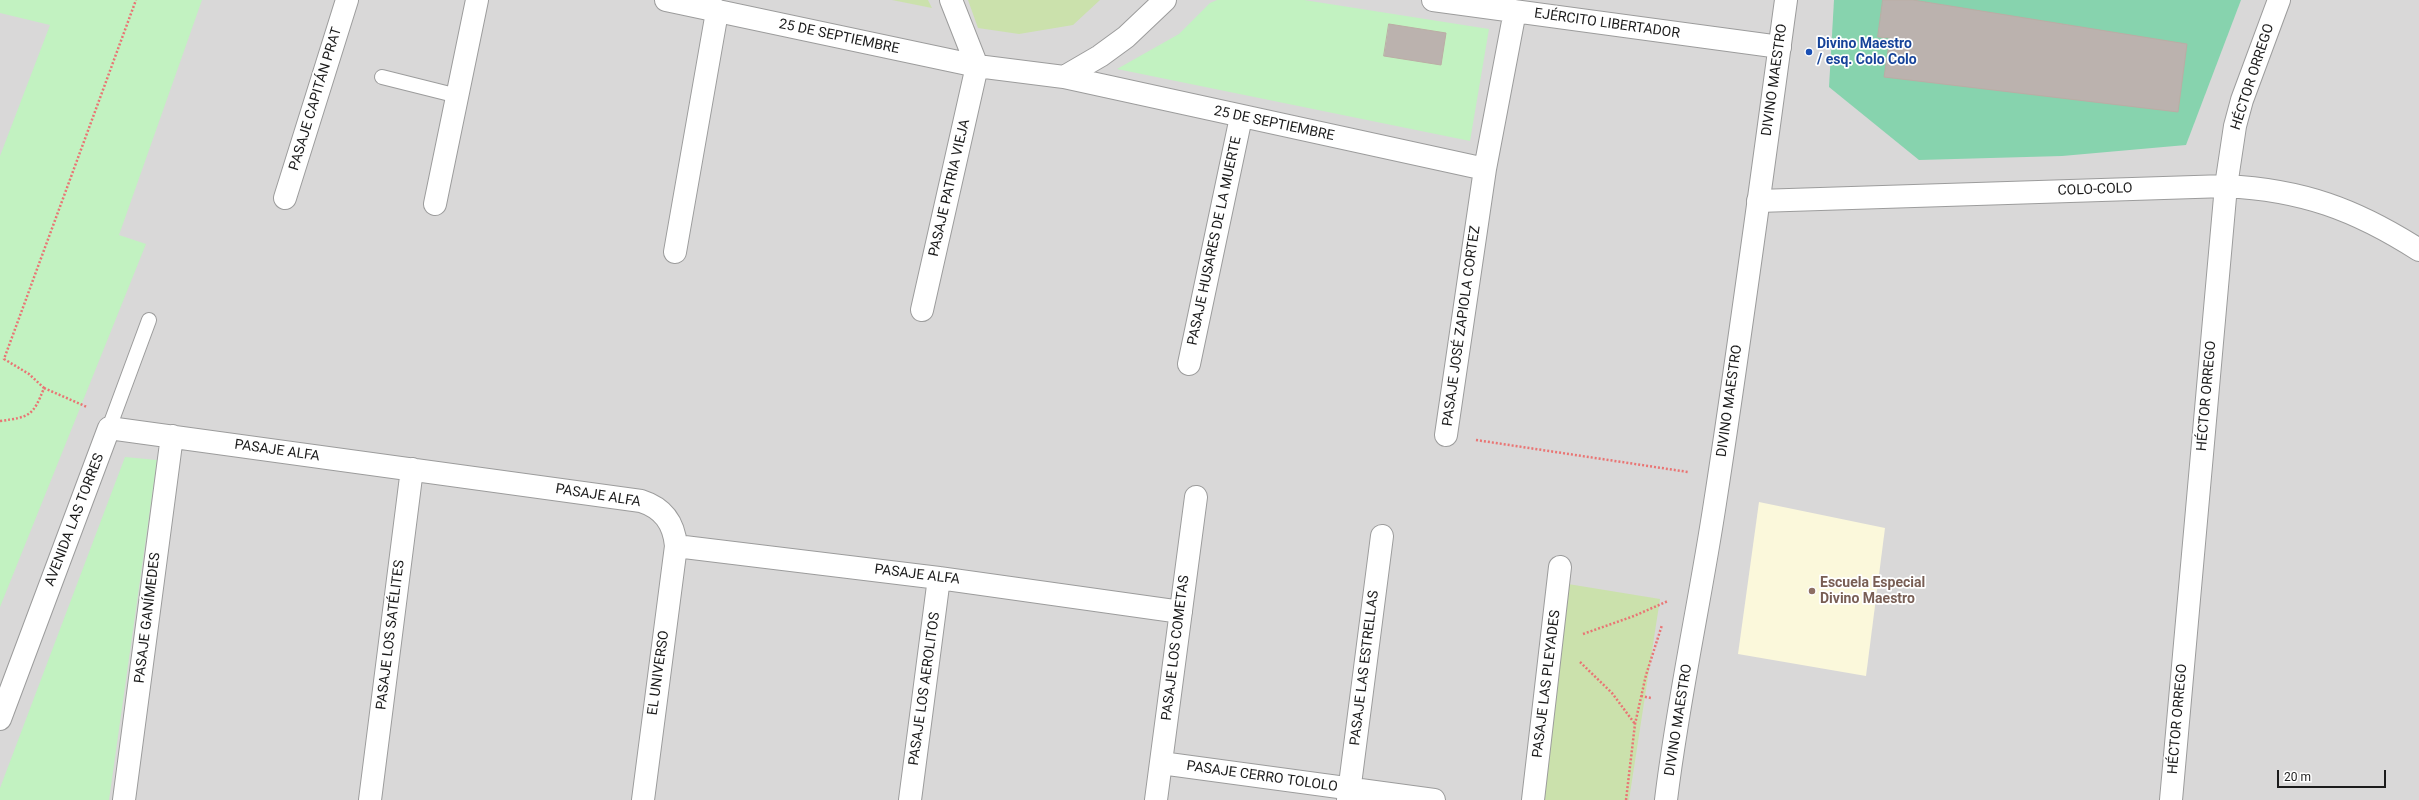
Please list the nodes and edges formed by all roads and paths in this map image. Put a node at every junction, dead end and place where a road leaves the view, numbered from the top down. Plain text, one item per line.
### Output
1 (136, 0) edge
2 (347, 0) edge
3 (477, 0) edge
4 (666, 0) edge
5 (951, 0) edge
6 (1433, 0) edge
7 (1786, 0) edge
8 (2279, 0) edge
9 (1162, 1) edge
10 (712, 6) edge
11 (1551, 8) edge
12 (1515, 11) junction
13 (1780, 47) junction
14 (977, 66) junction
15 (382, 77) dead end
16 (1064, 77) junction
17 (458, 96) junction
18 (1241, 117) junction
19 (1485, 169) junction
20 (2226, 186) junction
21 (285, 198) dead end
22 (1758, 201) junction
23 (435, 204) dead end
24 (2419, 250) edge
25 (675, 252) dead end
26 (922, 310) dead end
27 (149, 320) dead end
28 (4, 359) junction
29 (0, 360) edge
30 (1189, 364) dead end
31 (44, 388) junction
32 (0, 420) edge
33 (111, 423) junction
34 (1446, 435) joint
35 (172, 436) junction
36 (412, 469) junction
37 (1718, 488) junction
38 (1196, 497) dead end
39 (1382, 536) dead end
40 (676, 546) junction
41 (1560, 567) dead end
42 (940, 578) junction
43 (1669, 600) dead end
44 (1181, 612) junction
45 (1552, 642) junction
46 (0, 719) edge
47 (1635, 724) dead end
48 (1161, 763) junction
49 (1349, 794) edge
50 (124, 800) edge
51 (370, 800) edge
52 (643, 800) edge
53 (910, 800) edge
54 (1156, 800) edge
55 (1434, 800) edge
56 (1533, 800) edge
57 (1666, 800) edge
58 (2171, 800) edge

1 - 28 path
2 - 21 street, PASAJE CAPITÁN PRAT
3 - 17 street
4 - 10 street, 25 DE SEPTIEMBRE
5 - 14 street
6 - 12 street, EJÉRCITO LIBERTADOR
7 - 13 street, DIVINO MAESTRO
8 - 20 street, HÉCTOR ORREGO
9 - 16 street
10 - 14 street, 25 DE SEPTIEMBRE
10 - 25 street
11 - 12 street, EJÉRCITO LIBERTADOR
11 - 13 street, EJÉRCITO LIBERTADOR
12 - 19 street, PASAJE JOSÉ ZAPIOLA CORTEZ
13 - 22 street, DIVINO MAESTRO
14 - 16 street, 25 DE SEPTIEMBRE
14 - 26 street, PASAJE PATRIA VIEJA
15 - 17 lane
16 - 18 street, 25 DE SEPTIEMBRE
17 - 23 street
18 - 19 street, 25 DE SEPTIEMBRE
18 - 30 street, PASAJE HUSARES DE LA MUERTE
19 - 34 street, PASAJE JOSÉ ZAPIOLA CORTEZ
20 - 22 street, COLO-COLO
20 - 24 street, COLO-COLO
20 - 58 street, HÉCTOR ORREGO
22 - 37 street, DIVINO MAESTRO
27 - 33 lane, AVENIDA LAS TORRES
28 - 29 path
28 - 31 path
31 - 32 path
31 - 33 path
33 - 35 street, PASAJE ALFA
33 - 46 street, AVENIDA LAS TORRES
34 - 37 path, PASAJE JOSÉ ZAPIOLA CORTEZ
35 - 36 street, PASAJE ALFA
35 - 50 street, PASAJE GANÍMEDES
36 - 40 street, PASAJE ALFA
36 - 51 street, PASAJE LOS SATÉLITES
37 - 57 street, DIVINO MAESTRO
38 - 44 street, PASAJE LOS COMETAS
39 - 49 street, PASAJE LAS ESTRELLAS
40 - 42 street, PASAJE ALFA
40 - 52 street, EL UNIVERSO
41 - 45 street, PASAJE LAS PLEYADES
42 - 44 street, PASAJE ALFA
42 - 53 street, PASAJE LOS AEROLITOS
43 - 45 path
44 - 48 street, PASAJE LOS COMETAS
45 - 47 path
45 - 56 street, PASAJE LAS PLEYADES
48 - 49 street, PASAJE CERRO TOLOLO
48 - 54 street, PASAJE LOS COMETAS
49 - 55 street, PASAJE CERRO TOLOLO

